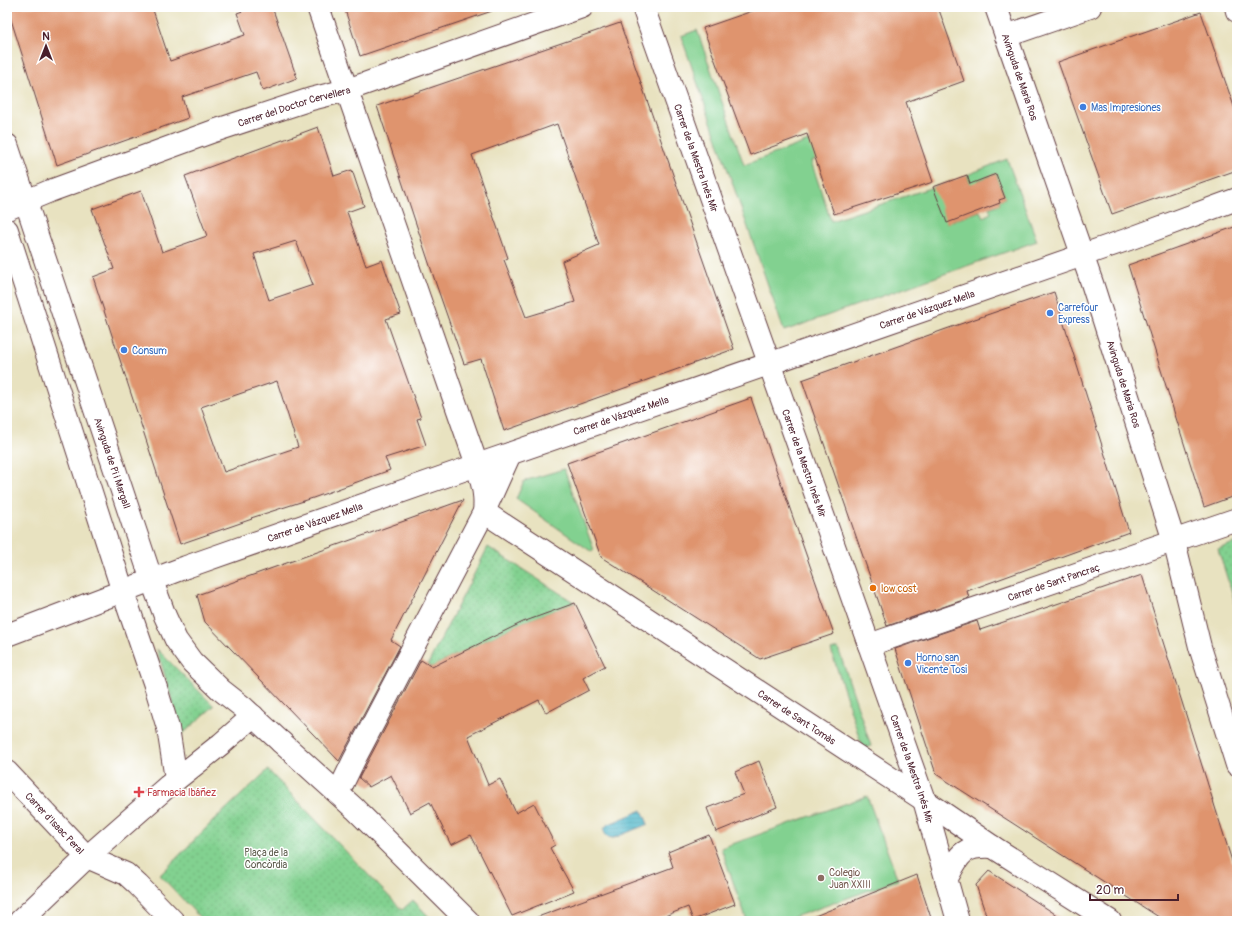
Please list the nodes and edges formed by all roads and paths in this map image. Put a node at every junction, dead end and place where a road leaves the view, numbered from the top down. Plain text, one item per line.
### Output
1 (318, 7) edge
2 (582, 7) edge
3 (643, 7) edge
4 (996, 7) edge
5 (1090, 7) edge
6 (1236, 7) edge
7 (1237, 11) edge
8 (1006, 36) junction
9 (347, 90) junction
10 (7, 145) edge
11 (1237, 199) edge
12 (16, 205) edge
13 (7, 230) edge
14 (1083, 254) junction
15 (769, 364) junction
16 (510, 454) junction
17 (476, 465) junction
18 (484, 512) junction
19 (1237, 519) edge
20 (1174, 541) junction
21 (152, 581) junction
22 (123, 592) junction
23 (7, 636) edge
24 (869, 645) junction
25 (253, 716) junction
26 (1237, 765) edge
27 (7, 772) edge
28 (176, 779) junction
29 (338, 793) junction
30 (924, 800) junction
31 (993, 847) junction
32 (87, 857) junction
33 (946, 880) junction
34 (20, 921) edge
35 (173, 921) edge
36 (468, 921) edge
37 (958, 921) edge
38 (1110, 921) edge

1 - 9 street
2 - 9 street, Carrer del Doctor Cervellera
3 - 15 street, Carrer de la Mestra Inés Mir
4 - 8 street, Avinguda de Maria Ros
5 - 8 street
6 - 7 street
8 - 14 street, Avinguda de Maria Ros
9 - 12 street, Carrer del Doctor Cervellera
9 - 17 street
10 - 12 street, Avinguda de Pi i Margall
11 - 14 street, Carrer de Vázquez Mella
12 - 21 street, Avinguda de Pi i Margall
13 - 22 street
14 - 15 street, Carrer de Vázquez Mella
14 - 20 street, Avinguda de Maria Ros
15 - 16 street, Carrer de Vázquez Mella
15 - 24 street, Carrer de la Mestra Inés Mir
16 - 17 street, Carrer de Vázquez Mella
16 - 18 street
17 - 18 street
17 - 21 street, Carrer de Vázquez Mella
18 - 29 street
18 - 30 street, Carrer de Sant Tomàs
19 - 20 street, Carrer de Sant Pancraç
20 - 24 street, Carrer de Sant Pancraç
20 - 26 street, Avinguda de Maria Ros
21 - 22 street, Carrer de Vázquez Mella
21 - 25 street, Avinguda de Pi i Margall
22 - 23 street, Carrer de Vázquez Mella
22 - 28 street
24 - 30 street, Carrer de la Mestra Inés Mir
25 - 28 street
25 - 29 street, Avinguda de Pi i Margall
27 - 32 street, Carrer d'Isaac Peral
28 - 32 street
29 - 36 street
30 - 31 street, Carrer de Sant Tomàs
30 - 33 street, Carrer de la Mestra Inés Mir
31 - 33 street
31 - 38 street, Carrer de Sant Tomàs
32 - 34 street
32 - 35 street
33 - 37 street, Carrer de la Mestra Inés Mir

